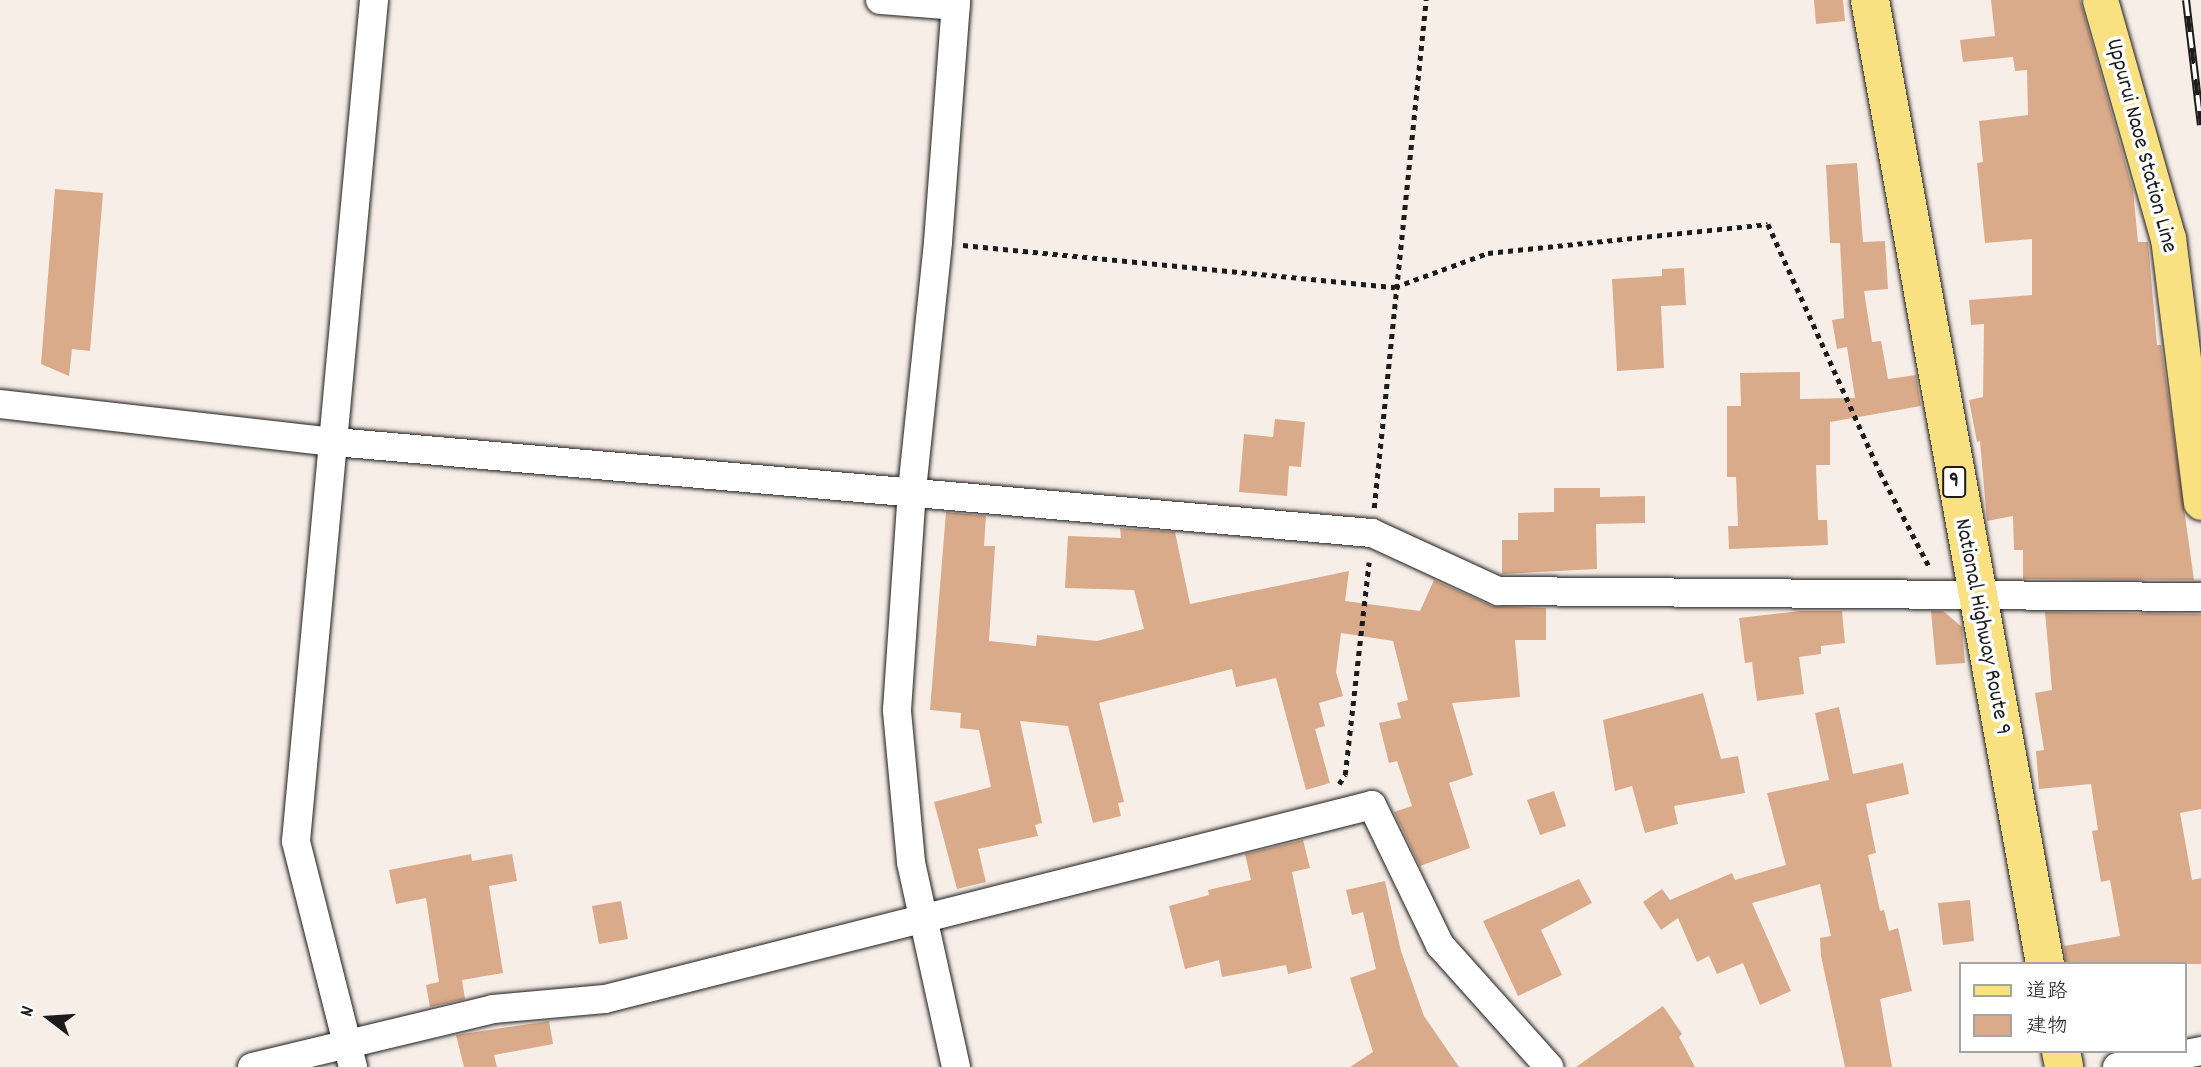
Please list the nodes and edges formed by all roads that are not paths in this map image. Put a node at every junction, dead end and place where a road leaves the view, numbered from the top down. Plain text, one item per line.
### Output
1 (374, 0) edge
2 (880, 0) edge
3 (1870, 0) edge
4 (2100, 0) edge
5 (956, 3) edge
6 (0, 404) edge
7 (335, 442) junction
8 (912, 490) junction
9 (2201, 502) edge
10 (1960, 597) junction
11 (2201, 597) edge
12 (923, 916) junction
13 (2045, 962) edge
14 (2201, 1051) edge
15 (350, 1055) edge
16 (252, 1067) edge
17 (956, 1067) edge
18 (1549, 1067) edge
19 (2117, 1067) edge

1 - 7 street
2 - 5 street
3 - 10 highway, National Highway Route 9 / 9
4 - 9 main road, Uppurui Naoe Station Line
5 - 8 street
6 - 7 street
7 - 8 street
7 - 15 street
8 - 10 street
8 - 12 street
10 - 11 street
10 - 13 highway, National Highway Route 9 / 9
12 - 15 street
12 - 17 street
12 - 18 street
14 - 19 street
15 - 16 street

